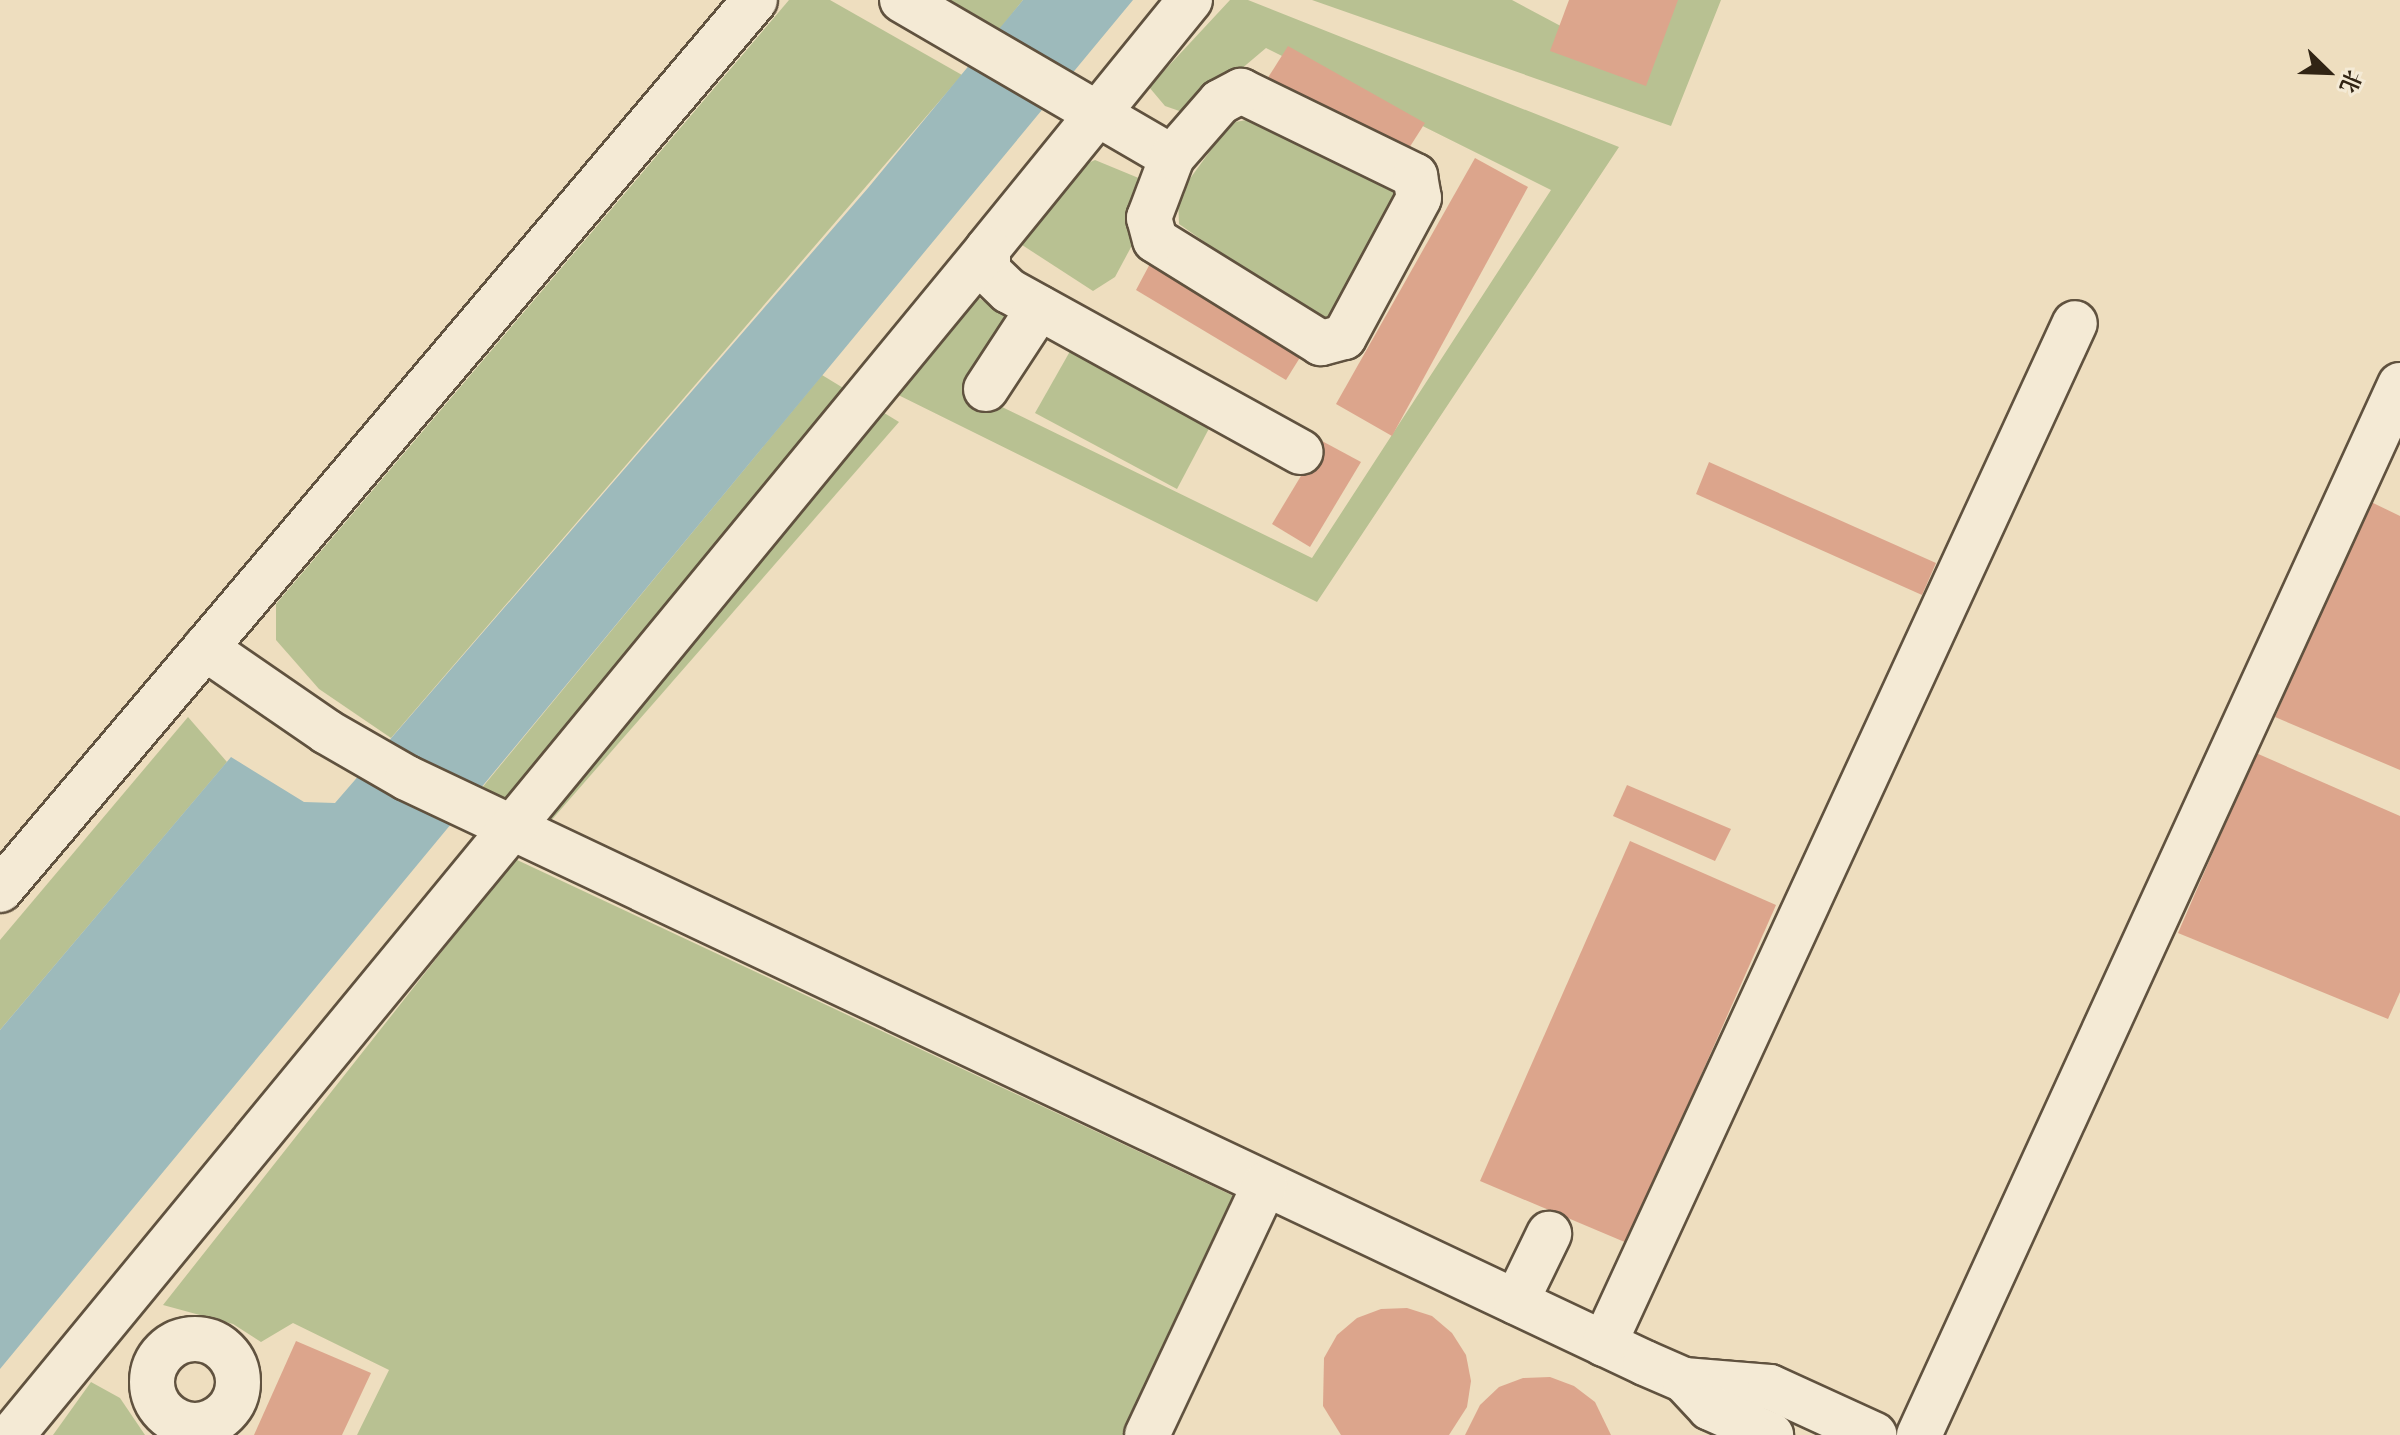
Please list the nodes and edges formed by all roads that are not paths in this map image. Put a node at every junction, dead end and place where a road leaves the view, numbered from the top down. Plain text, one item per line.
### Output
1 (755, 0) edge
2 (902, 0) edge
3 (1190, 0) edge
4 (1095, 112) junction
5 (1172, 157) junction
6 (988, 249) junction
7 (1039, 308) junction
8 (2075, 323) dead end
9 (2400, 385) edge
10 (986, 389) dead end
11 (1301, 452) dead end
12 (205, 648) junction
13 (509, 826) junction
14 (0, 890) edge
15 (1265, 1184) junction
16 (1549, 1234) dead end
17 (1516, 1302) junction
18 (89, 1340) junction
19 (1604, 1344) junction
20 (153, 1370) dead end
21 (1684, 1380) junction
22 (12, 1435) edge
23 (1147, 1435) edge
24 (1771, 1435) edge
25 (1875, 1435) edge
26 (1919, 1435) edge

1 - 12 street
2 - 4 street
3 - 4 street
4 - 5 street
4 - 6 street
5 - 5 street
6 - 7 street
6 - 13 street
7 - 10 street
7 - 11 street
8 - 19 street
9 - 26 street
12 - 13 street
12 - 14 street
13 - 15 street
13 - 18 street
15 - 17 street
15 - 23 street
16 - 17 street
17 - 19 street
18 - 20 street
18 - 22 street
19 - 21 street
21 - 24 street
21 - 25 street

